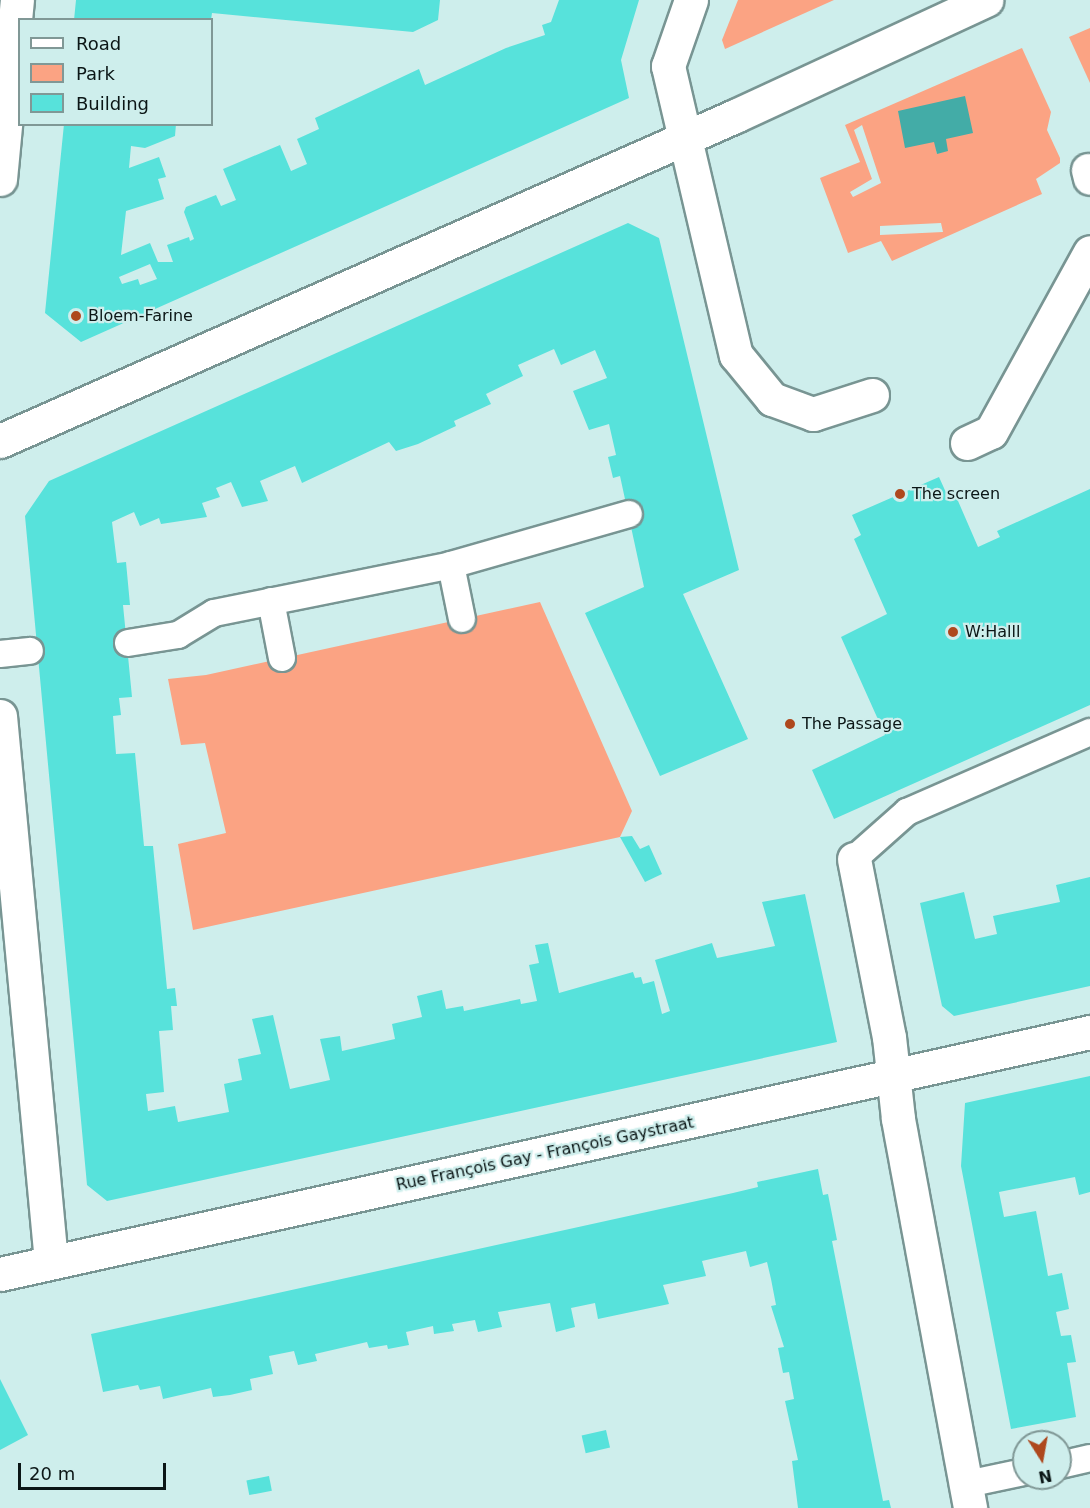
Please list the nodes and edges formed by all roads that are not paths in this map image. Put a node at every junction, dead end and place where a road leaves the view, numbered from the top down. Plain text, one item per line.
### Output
1 (17, 0) edge
2 (691, 0) edge
3 (986, 0) edge
4 (687, 137) junction
5 (0, 179) edge
6 (1090, 252) edge
7 (872, 395) dead end
8 (0, 441) edge
9 (967, 443) dead end
10 (629, 513) dead end
11 (451, 565) junction
12 (271, 601) junction
13 (462, 619) dead end
14 (128, 643) dead end
15 (30, 651) dead end
16 (0, 654) edge
17 (282, 658) dead end
18 (0, 716) edge
19 (1090, 732) edge
20 (854, 859) joint
21 (1090, 1032) edge
22 (895, 1076) junction
23 (51, 1262) junction
24 (0, 1274) edge
25 (1090, 1458) edge
26 (1072, 1462) edge
27 (1012, 1477) edge
28 (968, 1496) edge

1 - 5 street
2 - 4 street
3 - 4 street
4 - 7 street
4 - 8 street
6 - 9 street
10 - 11 lane
11 - 12 lane
11 - 13 lane
12 - 14 lane
12 - 17 lane
15 - 16 lane
18 - 23 street
19 - 20 lane
20 - 22 street
21 - 22 street, Rue François Gay - François Gaystraat
22 - 23 street, Rue François Gay - François Gaystraat
22 - 28 street
23 - 24 street, Rue François Gay - François Gaystraat
25 - 26 lane
27 - 28 lane

